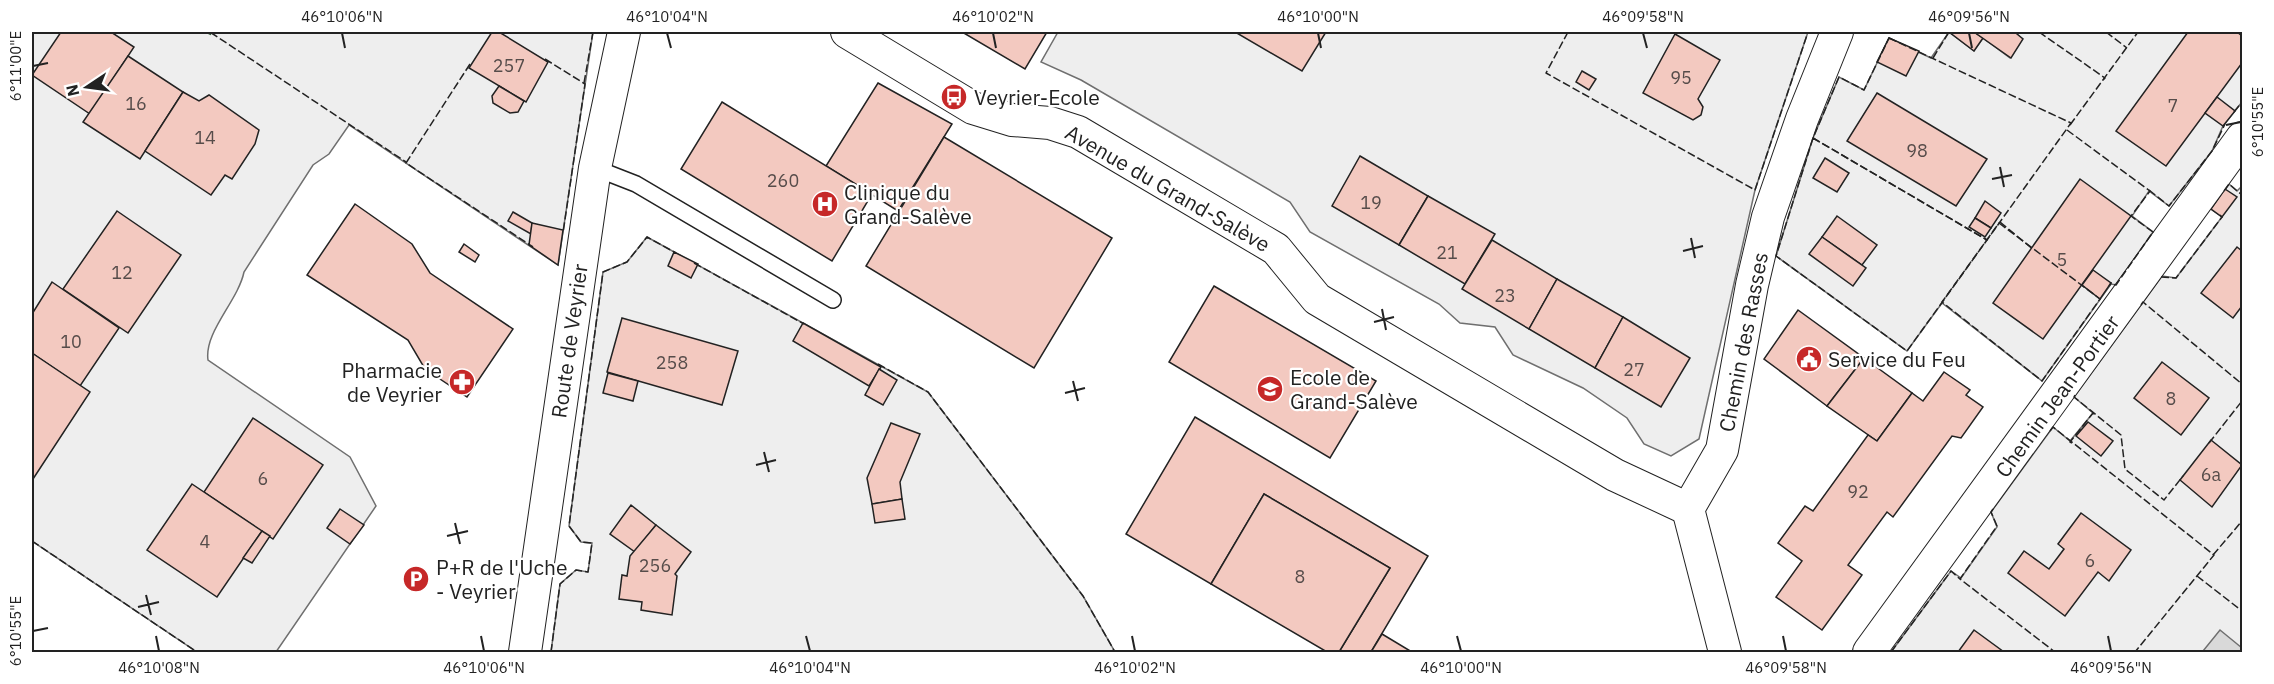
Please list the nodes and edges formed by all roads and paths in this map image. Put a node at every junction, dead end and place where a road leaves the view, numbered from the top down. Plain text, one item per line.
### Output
1 (624, 32) edge
2 (847, 32) edge
3 (1837, 32) edge
4 (2242, 138) edge
5 (595, 168) junction
6 (833, 300) dead end
7 (1688, 509) junction
8 (525, 652) edge
9 (1725, 652) edge
10 (1869, 652) edge

1 - 5 street, Route de Veyrier
2 - 7 street, Avenue du Grand-Salève
3 - 7 street, Chemin des Rasses
4 - 10 street, Chemin Jean-Portier
5 - 6 lane
5 - 8 street, Route de Veyrier
7 - 9 street

